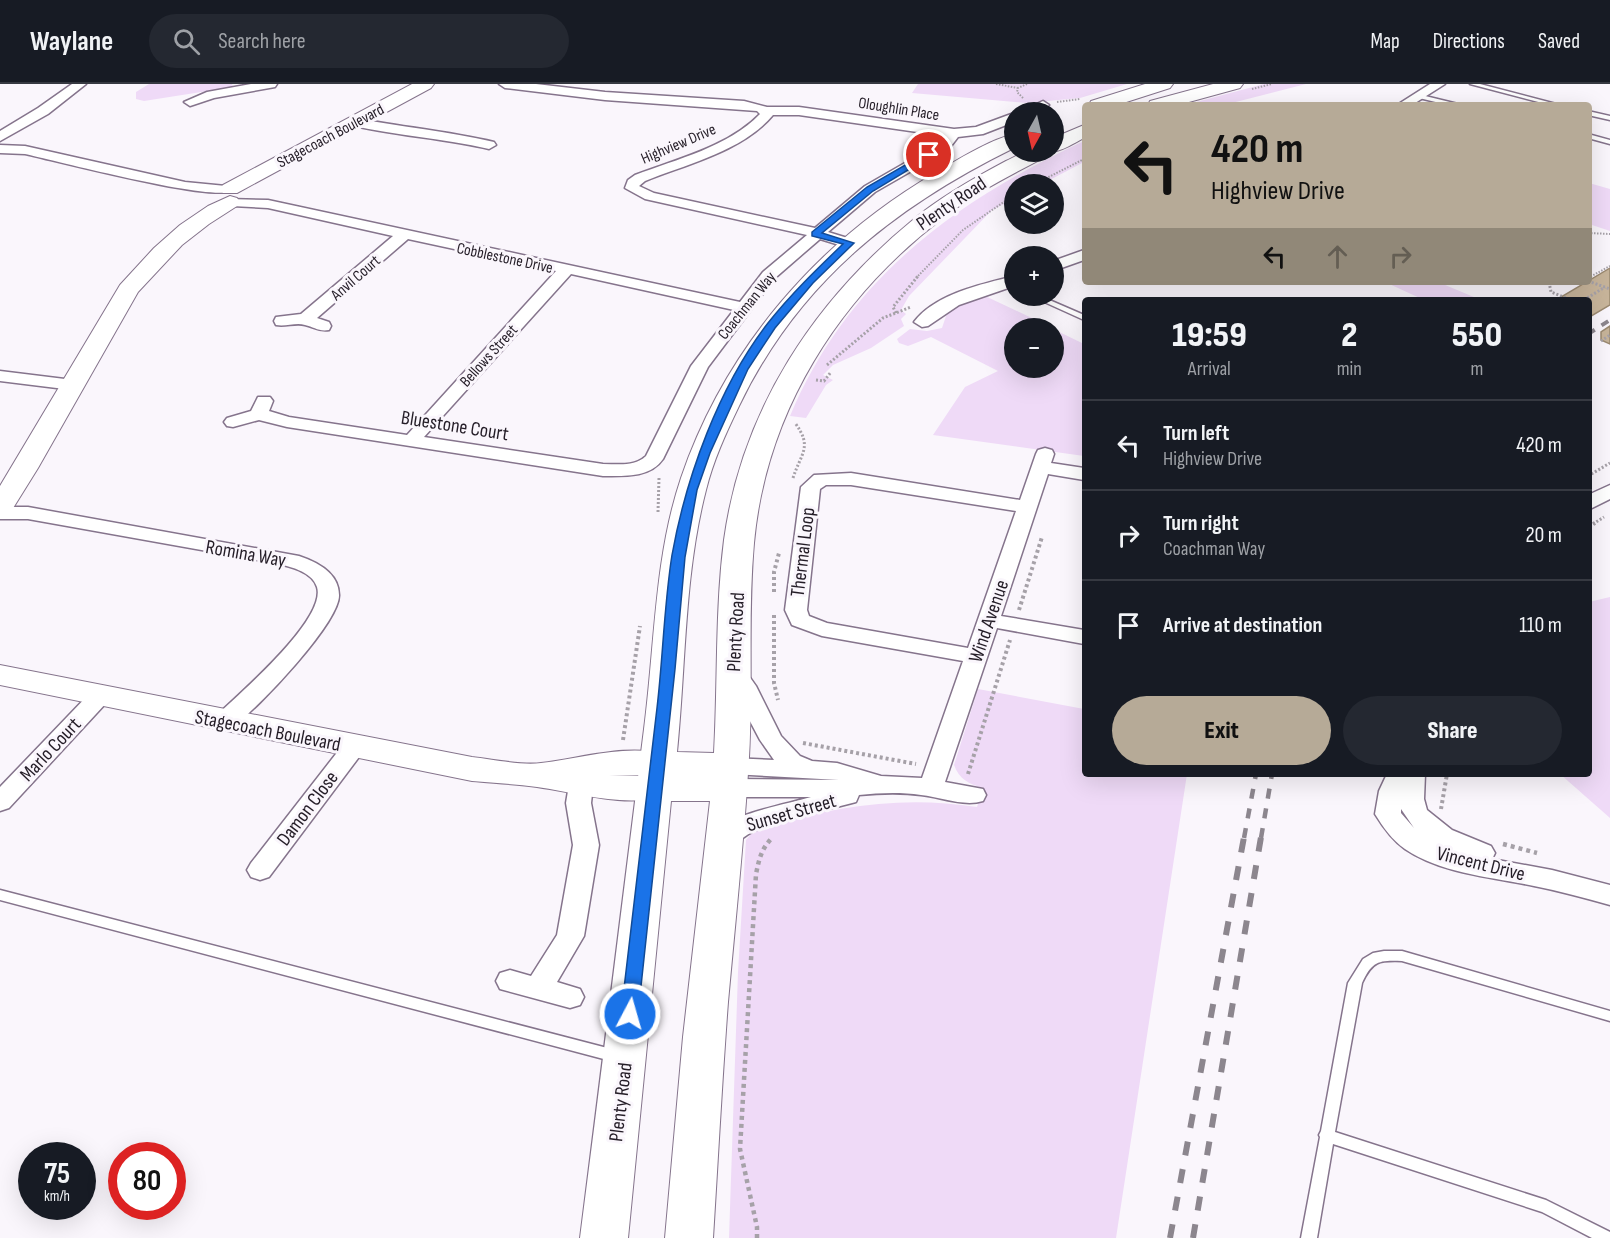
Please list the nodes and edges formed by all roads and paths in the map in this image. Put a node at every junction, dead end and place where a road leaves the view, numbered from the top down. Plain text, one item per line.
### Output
1 (80, 84) edge
2 (272, 84) edge
3 (425, 84) edge
4 (505, 84) edge
5 (996, 84) edge
6 (1164, 84) edge
7 (1234, 84) edge
8 (1439, 84) edge
9 (1473, 84) edge
10 (1017, 88) dead end
11 (408, 89) edge
12 (1418, 96) junction
13 (190, 102) dead end
14 (1107, 102) edge
15 (1168, 102) edge
16 (1408, 102) edge
17 (1443, 102) edge
18 (1545, 102) edge
19 (766, 111) junction
20 (1592, 114) edge
21 (1610, 118) edge
22 (1004, 121) edge
23 (355, 122) junction
24 (954, 133) junction
25 (1082, 133) edge
26 (0, 137) edge
27 (1592, 137) edge
28 (1064, 141) edge
29 (1610, 142) edge
30 (489, 145) dead end
31 (1004, 145) edge
32 (0, 149) edge
33 (1082, 160) edge
34 (1020, 162) edge
35 (1055, 174) edge
36 (232, 194) junction
37 (1004, 201) edge
38 (819, 231) junction
39 (1592, 233) edge
40 (404, 234) junction
41 (1610, 234) edge
42 (855, 238) junction
43 (1082, 256) edge
44 (1064, 262) edge
45 (1610, 266) edge
46 (566, 270) junction
47 (1592, 277) edge
48 (1592, 281) edge
49 (1550, 285) edge
50 (1004, 286) edge
51 (1605, 287) junction
52 (1610, 288) edge
53 (1564, 297) edge
54 (1589, 297) edge
55 (1057, 306) edge
56 (743, 307) junction
57 (896, 313) dead end
58 (1082, 317) edge
59 (306, 320) junction
60 (282, 321) dead end
61 (922, 322) dead end
62 (323, 326) dead end
63 (1610, 335) edge
64 (1600, 341) dead end
65 (0, 376) edge
66 (73, 385) junction
67 (233, 422) dead end
68 (411, 441) junction
69 (1610, 463) edge
70 (646, 466) junction
71 (1082, 473) edge
72 (1592, 474) edge
73 (1604, 500) edge
74 (0, 507) edge
75 (1027, 507) junction
76 (0, 513) edge
77 (38, 517) junction
78 (657, 518) dead end
79 (0, 519) edge
80 (1592, 520) edge
81 (988, 620) junction
82 (641, 623) dead end
83 (1082, 637) edge
84 (976, 656) junction
85 (733, 671) junction
86 (0, 675) edge
87 (100, 696) junction
88 (233, 723) junction
89 (793, 741) dead end
90 (354, 747) junction
91 (813, 770) junction
92 (594, 771) junction
93 (656, 775) junction
94 (730, 777) junction
95 (1398, 777) edge
96 (1413, 777) edge
97 (1446, 777) edge
98 (934, 778) junction
99 (976, 785) joint
100 (868, 786) junction
101 (0, 802) edge
102 (1436, 821) junction
103 (723, 838) junction
104 (1496, 842) dead end
105 (1542, 855) dead end
106 (260, 870) dead end
107 (1566, 883) junction
108 (0, 895) edge
109 (1610, 895) edge
110 (510, 981) dead end
111 (538, 989) junction
112 (570, 997) dead end
113 (1610, 1016) edge
114 (625, 1059) junction
115 (1326, 1135) junction
116 (604, 1238) edge
117 (689, 1238) edge
118 (1309, 1238) edge
119 (1607, 1238) edge

1 - 26 street
2 - 13 street
3 - 11 street, Stagecoach Boulevard
4 - 19 street, Highview Drive
5 - 10 path
6 - 14 highway
7 - 15 highway
8 - 12 street
9 - 18 lane
11 - 23 street, Stagecoach Boulevard
12 - 16 street
12 - 17 lane
19 - 24 street, Oloughlin Place
19 - 38 street, Highview Drive
20 - 21 lane
22 - 24 street
23 - 30 street
23 - 36 street, Stagecoach Boulevard
24 - 38 street, Coachman Way
25 - 28 highway
27 - 29 lane
31 - 42 highway, Plenty Road
32 - 36 street, Cobblestone Drive
33 - 35 path
34 - 85 highway, Plenty Road
36 - 40 street, Cobblestone Drive
36 - 66 street, Stagecoach Boulevard
37 - 57 path
38 - 42 street, Highview Drive
38 - 56 street, Coachman Way
39 - 41 path
40 - 46 street, Cobblestone Drive
40 - 59 street, Anvil Court
42 - 93 highway, Plenty Road
43 - 44 street
45 - 47 path
46 - 56 street, Cobblestone Drive
46 - 68 street, Bellows Street
48 - 51 path
49 - 53 path
50 - 61 street
51 - 52 path
51 - 54 path
55 - 58 lane
56 - 70 street, Coachman Way
59 - 60 street, Anvil Court
59 - 62 street, Anvil Court
63 - 64 path
65 - 66 street
66 - 74 street, Stagecoach Boulevard
67 - 68 street, Bluestone Court
68 - 70 street, Bluestone Court
69 - 72 path
70 - 78 path
71 - 75 street, Wind Avenue
73 - 80 path
75 - 81 street, Wind Avenue
75 - 84 street, Thermal Loop
76 - 77 street, Romina Way
77 - 79 street, Romina Way
77 - 88 street, Romina Way
81 - 83 street
81 - 84 street, Wind Avenue
82 - 92 path
84 - 98 street, Wind Avenue
85 - 91 street, Sunset Street
85 - 94 highway, Plenty Road
86 - 87 street, Stagecoach Boulevard
87 - 88 street, Stagecoach Boulevard
87 - 101 street, Marlo Court
88 - 90 street, Stagecoach Boulevard
89 - 98 path
90 - 92 street, Stagecoach Boulevard
90 - 106 street, Damon Close
91 - 94 street, Sunset Street
91 - 100 street, Sunset Street
92 - 93 street, Stagecoach Boulevard
92 - 111 street
93 - 94 highway
93 - 114 highway, Plenty Road
94 - 100 street, Sunset Street
94 - 103 highway, Plenty Road
95 - 107 street, Vincent Drive
96 - 102 street
97 - 102 path
98 - 99 street, Sunset Street
98 - 99 path
98 - 100 street, Sunset Street
100 - 103 street, Sunset Street
102 - 107 street, Vincent Drive
103 - 117 highway, Plenty Road
104 - 105 path
107 - 109 street, Vincent Drive
108 - 114 lane
110 - 111 street
111 - 112 street
113 - 115 lane
114 - 116 highway, Plenty Road
115 - 118 lane
115 - 119 lane

